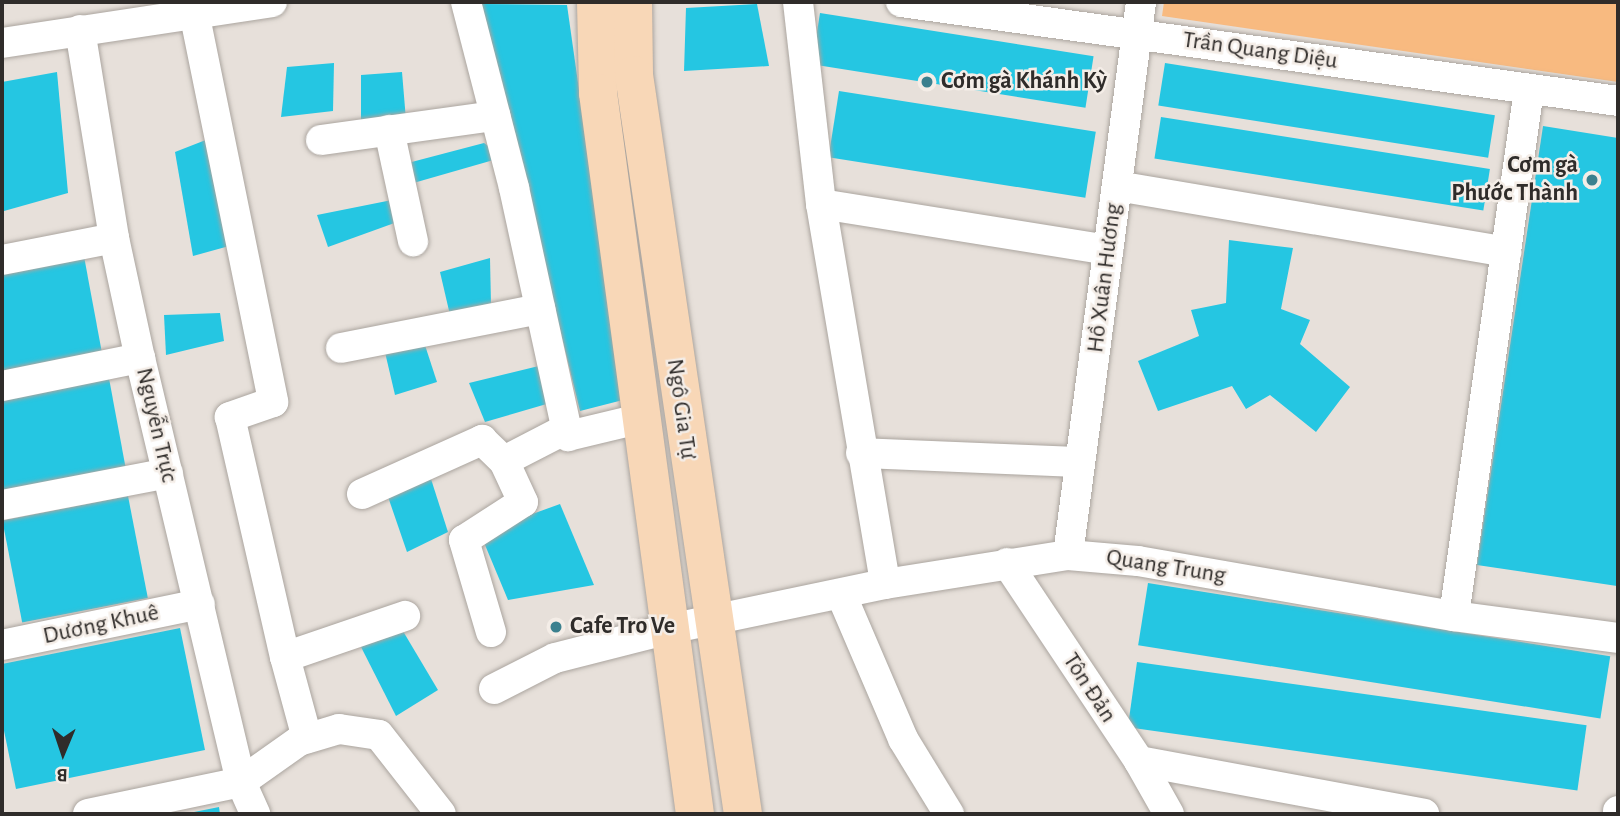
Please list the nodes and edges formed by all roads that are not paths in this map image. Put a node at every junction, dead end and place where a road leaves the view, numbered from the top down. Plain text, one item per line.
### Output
1 (272, 2) edge
2 (466, 2) edge
3 (596, 2) edge
4 (633, 2) edge
5 (798, 2) edge
6 (901, 2) edge
7 (1141, 2) edge
8 (1020, 9) edge
9 (194, 12) junction
10 (80, 30) junction
11 (1137, 33) junction
12 (2, 43) edge
13 (1529, 90) junction
14 (1618, 101) edge
15 (495, 116) junction
16 (389, 130) junction
17 (321, 140) dead end
18 (1117, 186) junction
19 (821, 204) junction
20 (114, 238) junction
21 (413, 241) dead end
22 (1108, 250) junction
23 (1506, 252) junction
24 (2, 260) edge
25 (540, 309) junction
26 (341, 348) dead end
27 (140, 358) junction
28 (2, 386) edge
29 (643, 418) junction
30 (566, 429) junction
31 (861, 453) junction
32 (504, 461) junction
33 (1080, 462) junction
34 (167, 473) junction
35 (362, 494) dead end
36 (2, 505) edge
37 (1068, 555) junction
38 (1007, 563) junction
39 (885, 584) junction
40 (841, 594) junction
41 (200, 604) junction
42 (405, 615) dead end
43 (1454, 616) junction
44 (715, 619) junction
45 (669, 629) junction
46 (491, 632) dead end
47 (1618, 638) edge
48 (2, 645) edge
49 (285, 657) junction
50 (494, 689) dead end
51 (307, 738) junction
52 (1139, 761) junction
53 (241, 782) junction
54 (88, 814) edge
55 (255, 814) edge
56 (441, 814) edge
57 (695, 814) edge
58 (743, 814) edge
59 (949, 814) edge
60 (1169, 814) edge
61 (1424, 814) edge

1 - 9 street
2 - 15 street
3 - 29 main road, Ngô Gia Tự
4 - 44 main road, Ngô Gia Tự
5 - 19 street
6 - 8 street, Trần Quang Diệu
7 - 11 street, Hồ Xuân Hương
8 - 11 street, Trần Quang Diệu
9 - 10 street
9 - 49 street
10 - 12 street
10 - 20 street, Nguyễn Trực
11 - 13 street, Trần Quang Diệu
11 - 18 street, Hồ Xuân Hương
13 - 14 street, Trần Quang Diệu
13 - 23 street
15 - 16 street
15 - 25 street
16 - 17 street
16 - 21 street
18 - 22 street, Hồ Xuân Hương
18 - 23 street
19 - 22 street
19 - 31 street
20 - 24 street
20 - 27 street, Nguyễn Trực
22 - 33 street, Hồ Xuân Hương
23 - 43 street
25 - 26 street
25 - 30 street
27 - 28 street
27 - 34 street, Nguyễn Trực
29 - 30 street
29 - 45 main road, Ngô Gia Tự
30 - 32 street
31 - 33 street
31 - 39 street
32 - 35 street
32 - 46 street
33 - 37 street, Hồ Xuân Hương
34 - 36 street
34 - 41 street, Nguyễn Trực
37 - 38 street, Quang Trung
37 - 43 street, Quang Trung
38 - 39 street, Quang Trung
38 - 52 street, Tôn Đản
39 - 40 street, Quang Trung
40 - 44 street, Quang Trung
40 - 59 street
41 - 48 street, Dương Khuê
41 - 53 street, Nguyễn Trực
42 - 49 street
43 - 47 street, Quang Trung
44 - 45 street, Quang Trung
44 - 58 main road, Ngô Gia Tự
45 - 50 street, Quang Trung
45 - 57 main road, Ngô Gia Tự
49 - 51 street
51 - 53 street
51 - 56 street
52 - 60 street, Tôn Đản
52 - 61 street
53 - 54 street
53 - 55 street, Nguyễn Trực

